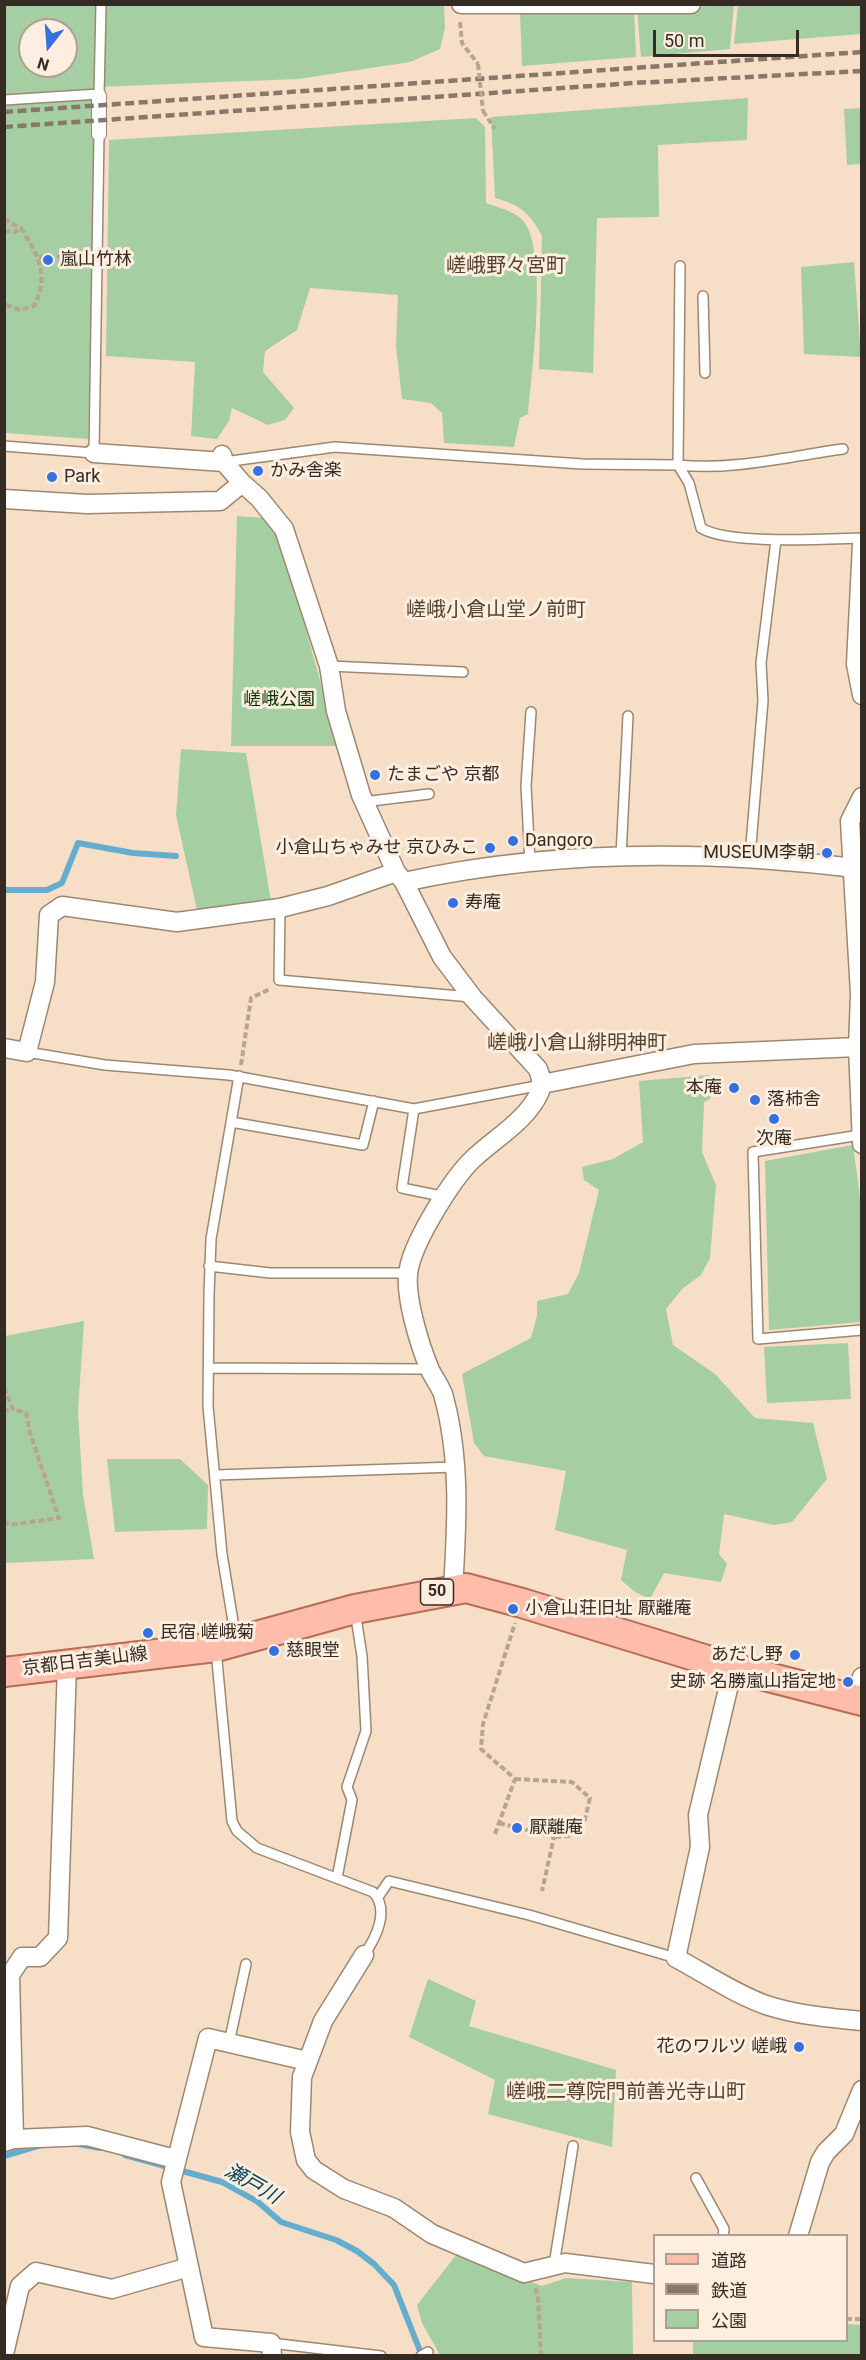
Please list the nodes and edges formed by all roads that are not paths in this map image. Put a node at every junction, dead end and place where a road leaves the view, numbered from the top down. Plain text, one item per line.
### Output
1 (101, 4) edge
2 (691, 4) edge
3 (462, 5) edge
4 (99, 95) junction
5 (4, 100) edge
6 (99, 134) joint
7 (680, 266) dead end
8 (703, 296) dead end
9 (705, 373) dead end
10 (4, 446) edge
11 (843, 449) dead end
12 (94, 453) junction
13 (223, 459) junction
14 (678, 465) junction
15 (242, 483) junction
16 (4, 499) edge
17 (861, 538) edge
18 (776, 540) junction
19 (861, 544) edge
20 (329, 666) junction
21 (463, 672) dead end
22 (861, 695) edge
23 (531, 712) dead end
24 (628, 716) dead end
25 (429, 794) dead end
26 (861, 797) edge
27 (363, 802) junction
28 (621, 856) junction
29 (750, 857) junction
30 (530, 862) junction
31 (858, 868) edge
32 (400, 877) junction
33 (280, 908) junction
34 (473, 998) junction
35 (858, 1047) junction
36 (4, 1048) edge
37 (27, 1052) junction
38 (239, 1076) junction
39 (542, 1084) junction
40 (374, 1101) junction
41 (414, 1110) junction
42 (231, 1122) junction
43 (861, 1139) edge
44 (446, 1197) junction
45 (209, 1266) junction
46 (408, 1273) junction
47 (861, 1330) edge
48 (209, 1368) junction
49 (430, 1369) junction
50 (455, 1467) junction
51 (216, 1475) junction
52 (453, 1589) junction
53 (355, 1609) junction
54 (226, 1644) junction
55 (67, 1664) junction
56 (733, 1668) junction
57 (4, 1672) edge
58 (860, 1693) edge
59 (337, 1878) junction
60 (378, 1897) junction
61 (364, 1954) joint
62 (676, 1958) junction
63 (246, 1964) dead end
64 (861, 2021) edge
65 (229, 2043) junction
66 (308, 2061) junction
67 (861, 2090) edge
68 (9, 2140) edge
69 (573, 2146) dead end
70 (173, 2168) junction
71 (696, 2178) dead end
72 (723, 2234) edge
73 (798, 2234) edge
74 (554, 2265) junction
75 (189, 2267) junction
76 (653, 2274) edge
77 (272, 2349) edge
78 (4, 2354) edge
79 (381, 2355) edge

1 - 4 lane
2 - 3 street
4 - 5 lane
4 - 6 street
6 - 12 lane
7 - 14 lane
8 - 9 lane
10 - 12 lane
11 - 14 lane
12 - 13 street
13 - 14 lane
13 - 15 street
14 - 18 lane
15 - 16 street
15 - 20 street
17 - 18 lane
18 - 29 lane
19 - 22 street
20 - 21 lane
20 - 27 street
23 - 30 lane
24 - 28 lane
25 - 27 lane
26 - 31 street
27 - 32 street
28 - 29 street
28 - 30 street
29 - 31 street
30 - 32 street
31 - 35 street
32 - 33 street
32 - 34 street
33 - 34 lane
33 - 37 street
34 - 39 street
35 - 39 street
35 - 43 street
36 - 37 street
37 - 38 lane
38 - 40 lane
38 - 42 lane
39 - 41 lane
39 - 44 street
40 - 41 lane
40 - 42 lane
41 - 44 lane
42 - 45 lane
43 - 47 lane
44 - 46 street
45 - 46 lane
45 - 48 lane
46 - 49 street
48 - 49 lane
48 - 51 lane
49 - 50 street
50 - 51 lane
50 - 52 street
51 - 54 lane
52 - 53 main road, 京都日吉美山線 / 50
52 - 56 main road, 京都日吉美山線 / 50
53 - 54 main road, 京都日吉美山線 / 50
53 - 59 lane
54 - 55 main road, 京都日吉美山線 / 50
54 - 59 lane
55 - 57 main road, 京都日吉美山線 / 50
55 - 68 street
56 - 58 main road, 京都日吉美山線 / 50
56 - 62 street
59 - 60 lane
60 - 61 lane
60 - 62 lane
61 - 66 street
62 - 64 street
63 - 65 lane
65 - 66 street
65 - 70 street
66 - 74 street
67 - 73 street
68 - 70 street
69 - 74 lane
70 - 75 street
71 - 72 lane
74 - 76 street
75 - 77 street
75 - 78 street
77 - 79 lane

